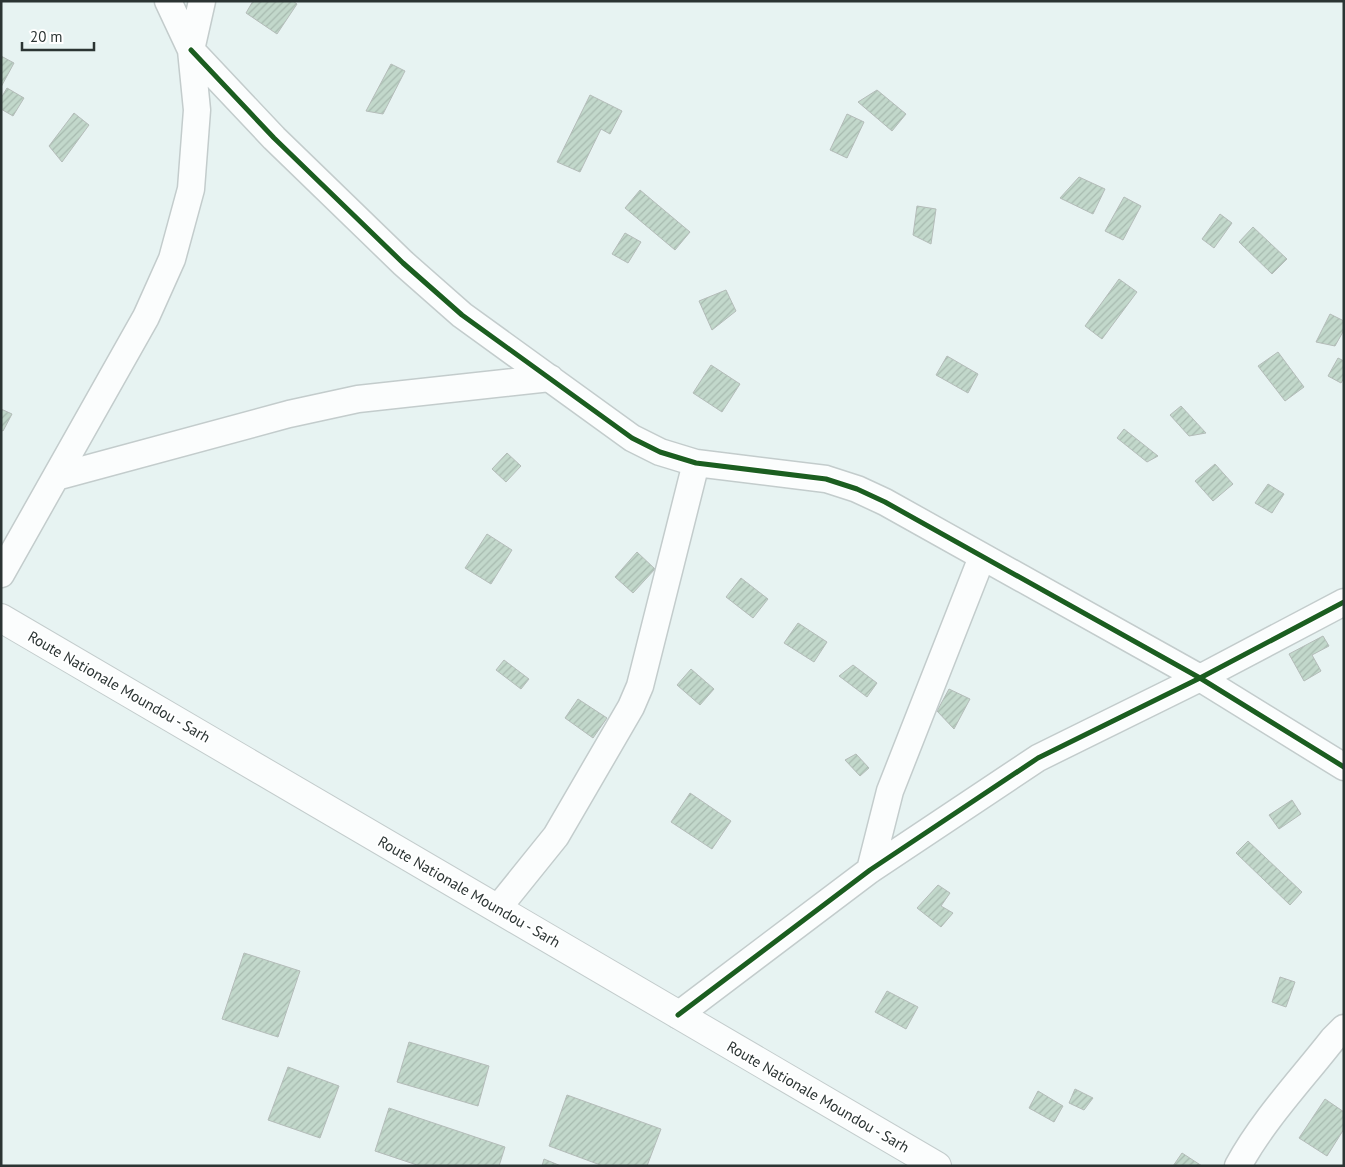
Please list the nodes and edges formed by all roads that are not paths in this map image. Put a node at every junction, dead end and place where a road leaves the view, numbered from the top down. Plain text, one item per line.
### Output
1 (168, 1) edge
2 (202, 1) edge
3 (191, 50) junction
4 (550, 378) junction
5 (696, 463) junction
6 (56, 477) junction
7 (982, 557) junction
8 (1, 574) edge
9 (1344, 602) edge
10 (1, 618) edge
11 (1200, 678) junction
12 (1344, 767) edge
13 (870, 870) junction
14 (498, 908) junction
15 (678, 1015) junction
16 (1344, 1028) edge
17 (937, 1166) edge
18 (1238, 1166) edge

1 - 3 street
2 - 3 street
3 - 4 street
3 - 6 street
4 - 5 street
4 - 6 street
5 - 7 street
5 - 14 street
6 - 8 street
7 - 11 street
7 - 13 street
9 - 11 street
10 - 14 highway, Route Nationale Moundou - Sarh
11 - 12 street
11 - 13 street
13 - 15 street
14 - 15 highway, Route Nationale Moundou - Sarh
15 - 17 highway, Route Nationale Moundou - Sarh
16 - 18 street

